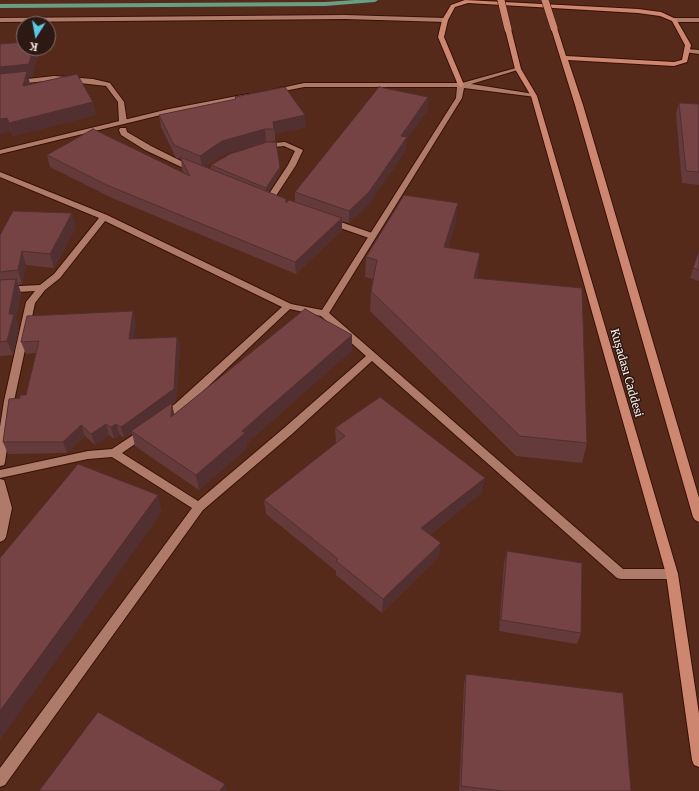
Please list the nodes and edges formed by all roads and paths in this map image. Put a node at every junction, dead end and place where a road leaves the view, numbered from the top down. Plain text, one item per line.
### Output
1 (501, 0) edge
2 (545, 0) edge
3 (0, 20) edge
4 (445, 20) junction
5 (674, 20) junction
6 (699, 20) edge
7 (687, 51) junction
8 (699, 52) edge
9 (564, 58) junction
10 (518, 70) junction
11 (0, 84) edge
12 (461, 84) junction
13 (534, 96) junction
14 (123, 126) junction
15 (252, 149) edge
16 (0, 152) edge
17 (202, 172) edge
18 (0, 174) edge
19 (269, 200) edge
20 (104, 217) junction
21 (320, 218) edge
22 (372, 236) junction
23 (42, 288) junction
24 (0, 290) edge
25 (288, 306) junction
26 (324, 314) junction
27 (372, 356) junction
28 (4, 402) edge
29 (114, 453) junction
30 (0, 462) edge
31 (0, 474) edge
32 (0, 482) edge
33 (199, 507) junction
34 (699, 517) edge
35 (0, 537) edge
36 (672, 574) junction
37 (699, 760) edge
38 (0, 780) edge

1 - 10 main road, Kuşadası Caddesi, bridge
2 - 9 main road, bridge
3 - 4 street
4 - 5 main road
4 - 12 main road
5 - 6 street
5 - 7 main road
7 - 8 street
7 - 9 main road
9 - 34 main road
10 - 12 street
10 - 13 main road, Kuşadası Caddesi
11 - 14 street
12 - 13 street
12 - 14 street
12 - 22 street
13 - 36 main road, Kuşadası Caddesi
14 - 16 street
14 - 17 street
15 - 19 street
18 - 20 street
20 - 23 street
20 - 25 street
21 - 22 street
22 - 26 street
23 - 24 street
23 - 28 street
25 - 26 street
25 - 29 street
26 - 27 street
27 - 33 street
27 - 36 street
28 - 30 street
29 - 31 street
29 - 33 street
32 - 35 street
33 - 38 street
36 - 37 main road, Kuşadası Caddesi

